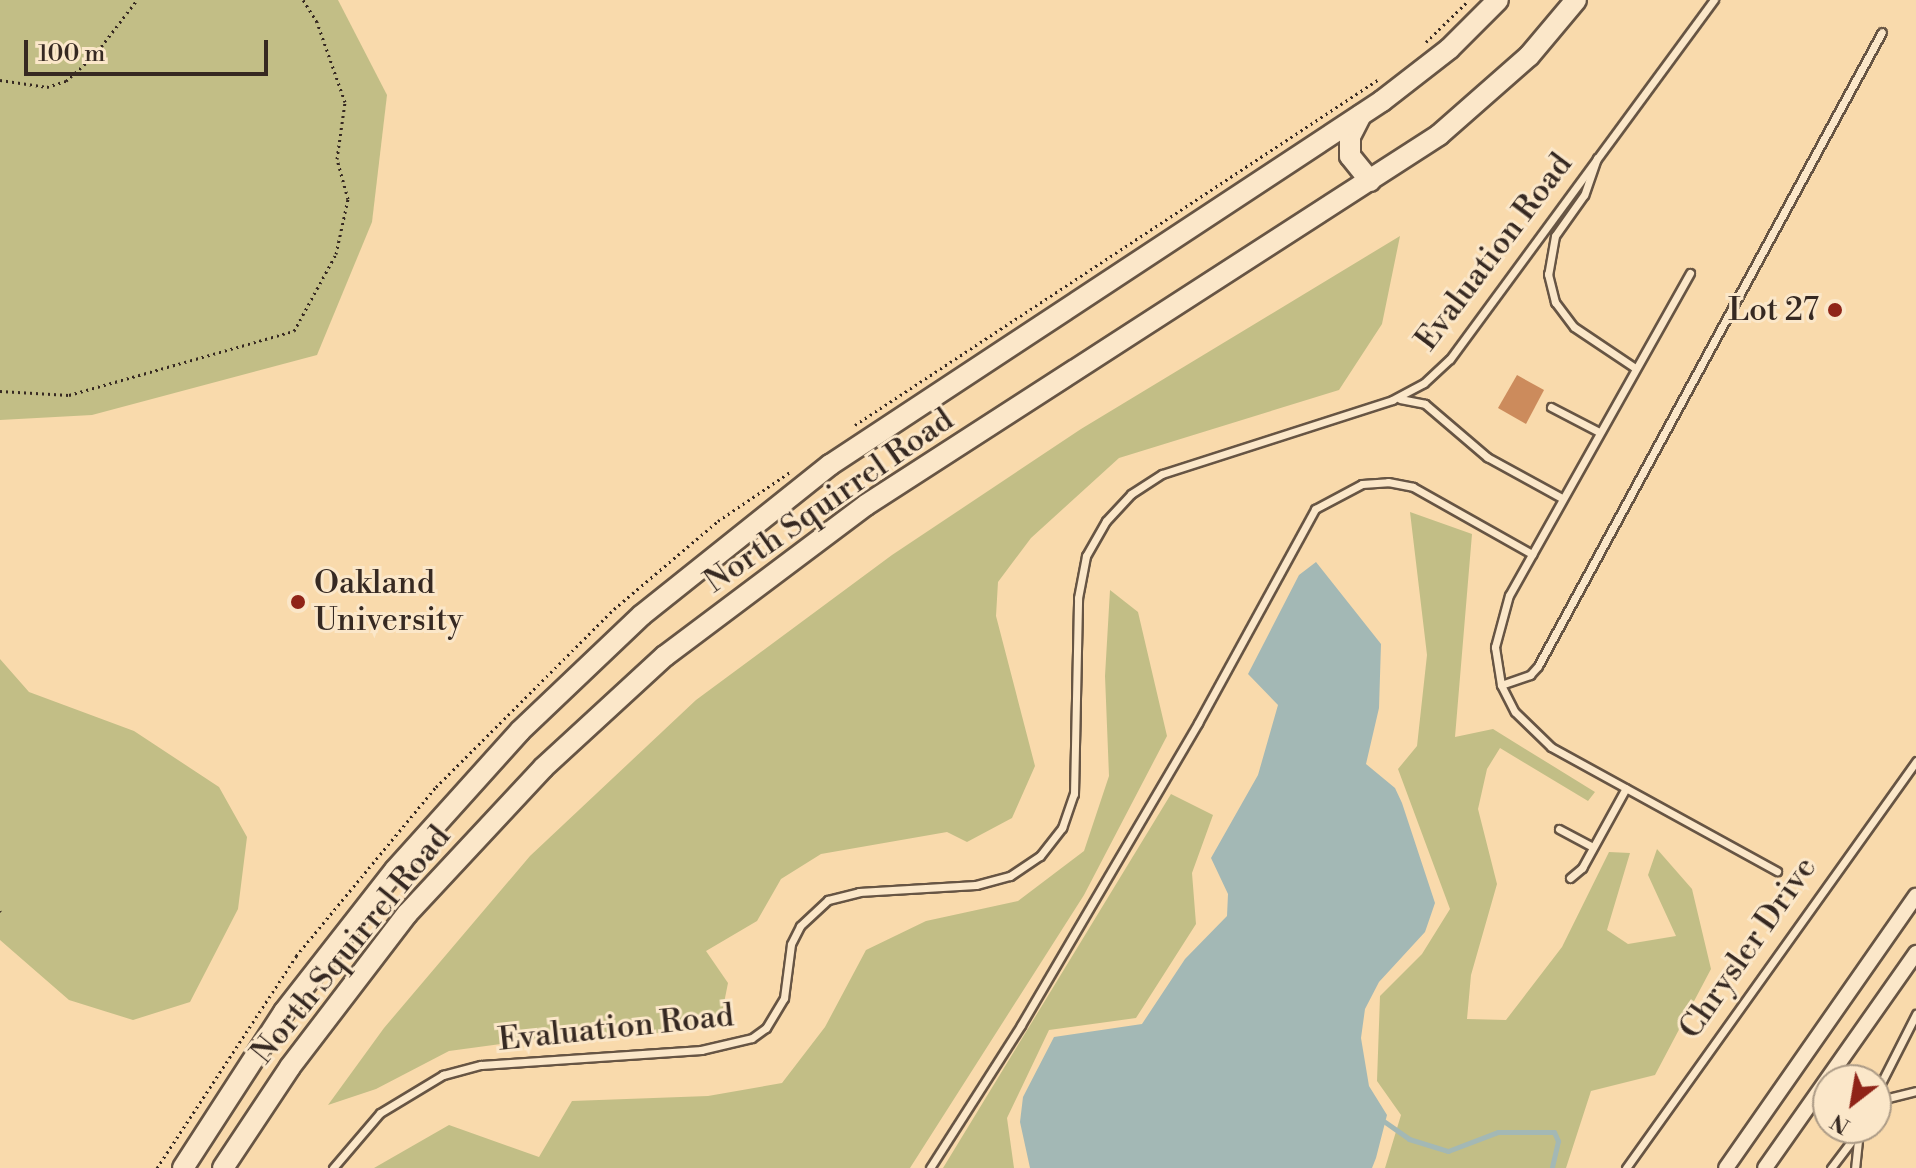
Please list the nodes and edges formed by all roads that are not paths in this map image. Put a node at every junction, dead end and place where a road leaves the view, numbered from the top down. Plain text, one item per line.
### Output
1 (1498, 0) edge
2 (1576, 0) edge
3 (1714, 0) edge
4 (1882, 32) dead end
5 (1361, 115) junction
6 (1601, 149) junction
7 (1370, 181) junction
8 (1690, 273) dead end
9 (1635, 368) junction
10 (1392, 400) junction
11 (1551, 407) dead end
12 (1599, 432) junction
13 (1562, 498) junction
14 (1532, 554) junction
15 (1501, 685) junction
16 (1916, 761) edge
17 (1626, 788) junction
18 (1559, 829) dead end
19 (1593, 847) junction
20 (1777, 871) dead end
21 (1570, 878) dead end
22 (1916, 896) edge
23 (1916, 953) edge
24 (1916, 1014) edge
25 (1906, 1031) junction
26 (1916, 1037) edge
27 (1839, 1064) edge
28 (1890, 1064) edge
29 (1916, 1091) edge
30 (1892, 1097) edge
31 (1812, 1102) edge
32 (1848, 1144) edge
33 (1857, 1144) edge
34 (183, 1168) edge
35 (223, 1168) edge
36 (333, 1168) edge
37 (930, 1168) edge
38 (1626, 1168) edge
39 (1726, 1168) edge
40 (1765, 1168) edge
41 (1831, 1168) edge
42 (1855, 1168) edge

1 - 5 main road, North Squirrel Road
2 - 7 main road, North Squirrel Road
3 - 6 lane
4 - 15 lane
5 - 7 main road
5 - 34 main road, North Squirrel Road
6 - 9 lane, Evaluation Road
6 - 10 lane, Evaluation Road
7 - 35 main road, North Squirrel Road
8 - 9 lane
9 - 12 lane
10 - 13 lane, Evaluation Road
10 - 36 lane, Evaluation Road
11 - 12 lane
12 - 13 lane
13 - 14 lane
14 - 15 lane
14 - 37 lane
15 - 17 lane
16 - 38 lane, Chrysler Drive
17 - 19 lane
17 - 20 lane
18 - 19 lane
19 - 21 lane
22 - 39 street
23 - 27 street
24 - 25 lane
25 - 26 lane
25 - 28 lane
29 - 30 lane
31 - 40 street
32 - 41 lane
33 - 42 lane

